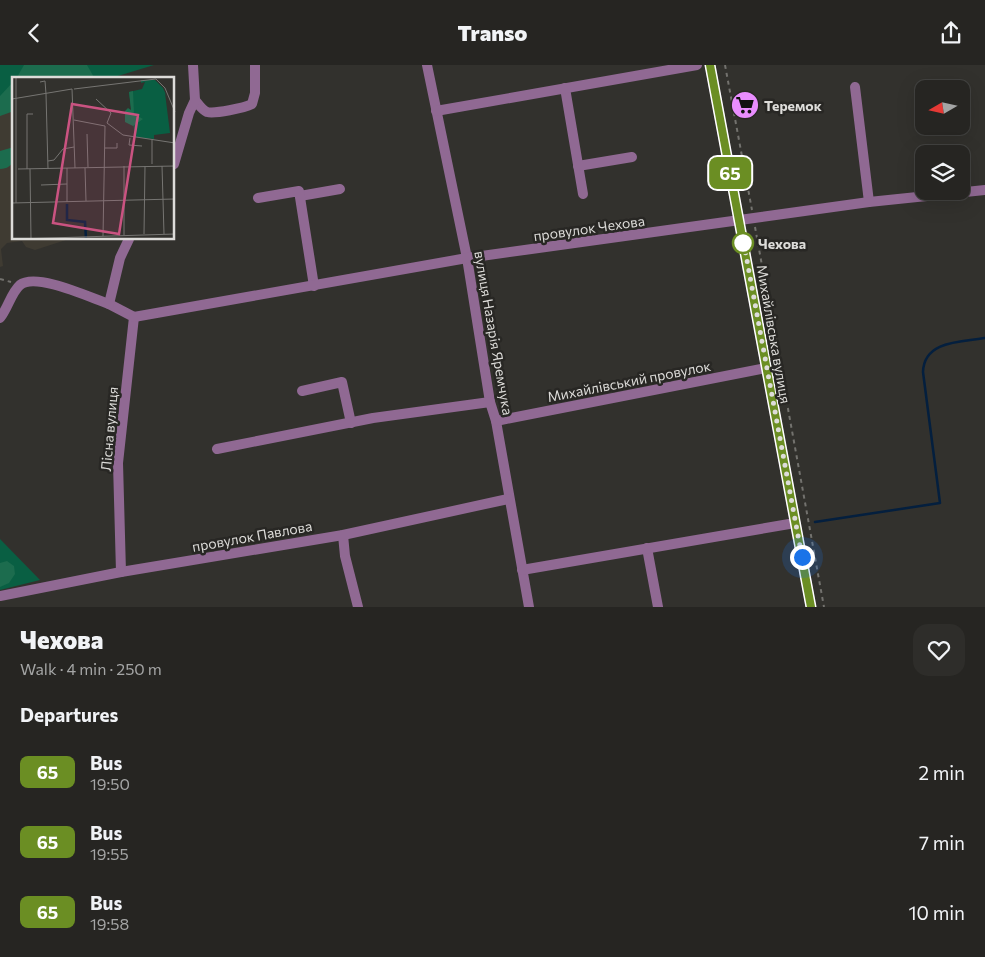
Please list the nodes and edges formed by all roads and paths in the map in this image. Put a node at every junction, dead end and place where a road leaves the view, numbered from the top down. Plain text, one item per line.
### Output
1 (193, 65) edge
2 (255, 65) edge
3 (427, 65) edge
4 (697, 65) edge
5 (710, 65) edge
6 (725, 65) edge
7 (855, 87) dead end
8 (565, 88) junction
9 (195, 100) junction
10 (436, 111) junction
11 (632, 157) dead end
12 (175, 162) edge
13 (578, 166) junction
14 (340, 189) dead end
15 (985, 190) edge
16 (582, 194) dead end
17 (300, 196) junction
18 (258, 198) dead end
19 (869, 203) junction
20 (753, 219) junction
21 (739, 221) junction
22 (129, 240) edge
23 (467, 258) junction
24 (314, 286) junction
25 (109, 305) junction
26 (134, 317) junction
27 (0, 318) edge
28 (766, 367) junction
29 (302, 391) dead end
30 (490, 402) junction
31 (496, 421) junction
32 (351, 423) junction
33 (217, 449) dead end
34 (508, 499) junction
35 (795, 523) junction
36 (343, 535) junction
37 (647, 548) junction
38 (522, 570) junction
39 (121, 572) junction
40 (0, 596) edge
41 (358, 607) edge
42 (529, 607) edge
43 (658, 607) edge
44 (811, 607) edge
45 (824, 607) edge

1 - 9 street
2 - 9 street
3 - 10 street, вулиця Назарія Яремчука
4 - 8 street
5 - 21 main road, Михайлівська вулиця
6 - 20 path
7 - 19 street
8 - 10 street
8 - 13 street
9 - 12 street
10 - 23 street, вулиця Назарія Яремчука
11 - 13 street
13 - 16 street
14 - 17 street
15 - 19 street, провулок Чехова
17 - 18 street
17 - 24 street
19 - 20 street, провулок Чехова
20 - 21 street, провулок Чехова
20 - 45 path
21 - 23 street, провулок Чехова
21 - 28 main road, Михайлівська вулиця
22 - 25 street
23 - 24 street, провулок Чехова
23 - 30 street, вулиця Назарія Яремчука
24 - 26 street, провулок Чехова
25 - 26 street
25 - 27 street
26 - 39 street, Лісна вулиця
28 - 31 street, Михайлівський провулок
28 - 35 main road, Михайлівська вулиця
29 - 32 street
30 - 31 street, вулиця Назарія Яремчука
30 - 32 street
31 - 34 street, вулиця Назарія Яремчука
32 - 33 street
34 - 36 street, провулок Павлова
34 - 38 street, вулиця Назарія Яремчука
35 - 37 street
35 - 44 main road, Михайлівська вулиця
36 - 39 street, провулок Павлова
36 - 41 street
37 - 38 street
37 - 43 street
38 - 42 street, вулиця Назарія Яремчука
39 - 40 street, провулок Павлова

